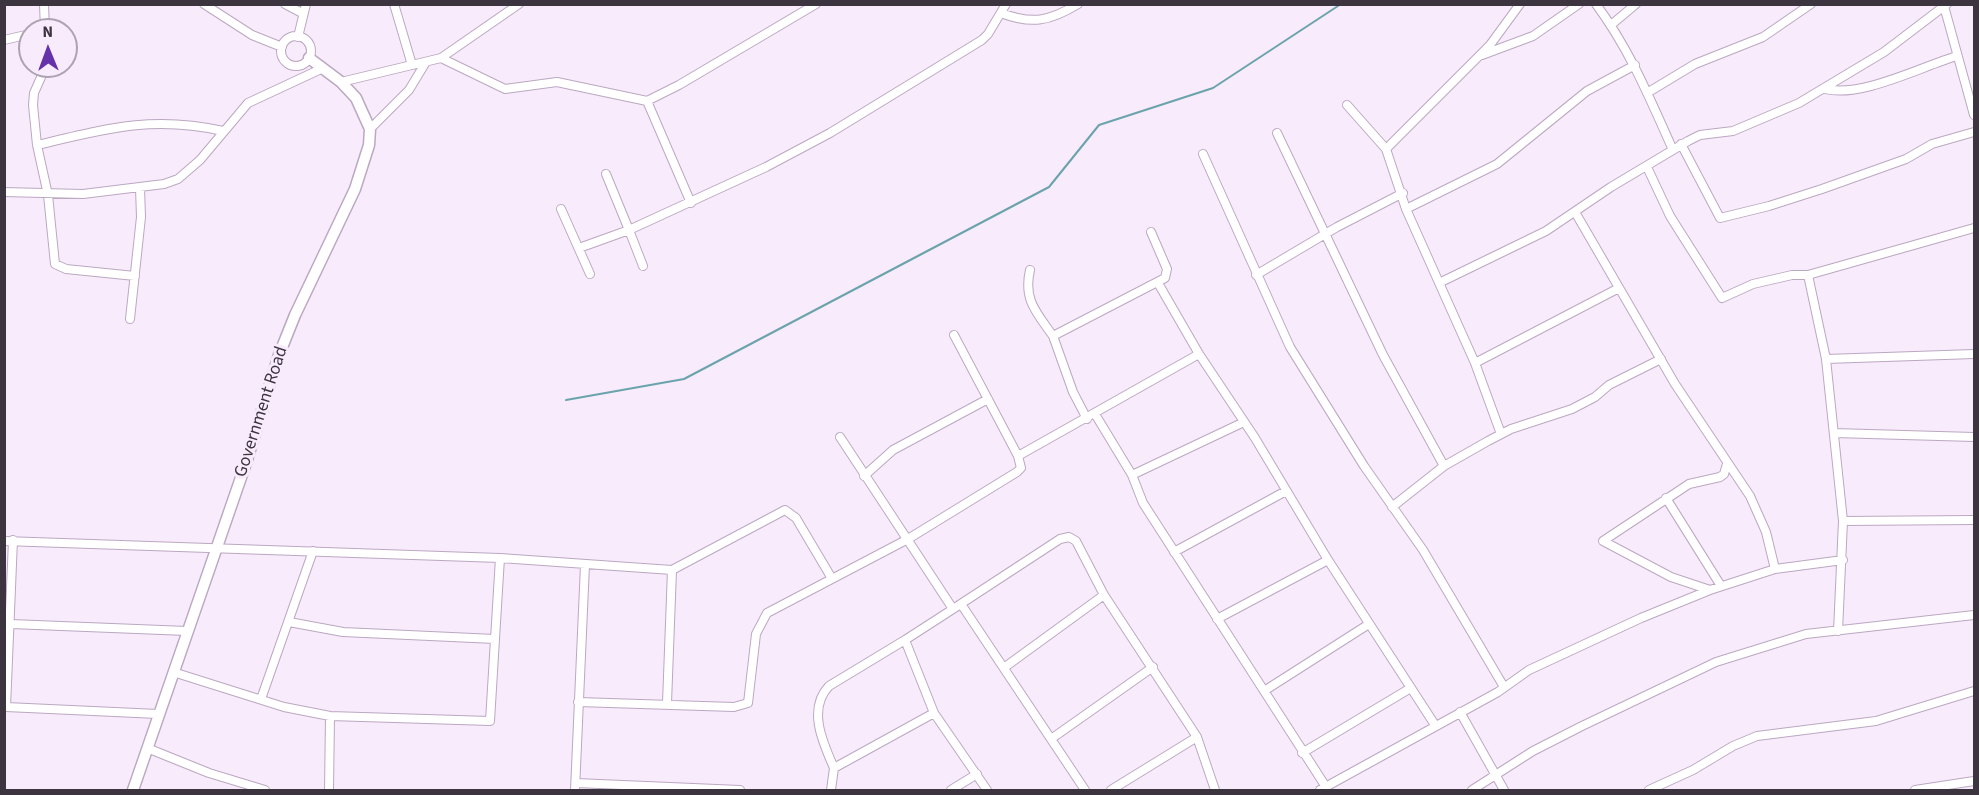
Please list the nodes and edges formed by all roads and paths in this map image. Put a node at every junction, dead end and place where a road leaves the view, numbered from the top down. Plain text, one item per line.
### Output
1 (204, 4) edge
2 (285, 4) edge
3 (306, 4) edge
4 (394, 4) edge
5 (519, 4) edge
6 (816, 4) edge
7 (1006, 4) edge
8 (1078, 4) edge
9 (1520, 4) edge
10 (1580, 4) edge
11 (1596, 4) edge
12 (1636, 4) edge
13 (1811, 4) edge
14 (1945, 5) edge
15 (302, 14) junction
16 (1001, 14) junction
17 (1611, 25) junction
18 (298, 37) junction
19 (282, 47) junction
20 (1479, 55) junction
21 (1957, 56) junction
22 (309, 58) junction
23 (441, 58) junction
24 (426, 62) junction
25 (412, 65) junction
26 (1635, 65) junction
27 (321, 69) junction
28 (41, 78) edge
29 (341, 82) junction
30 (1825, 89) junction
31 (1647, 93) junction
32 (647, 101) junction
33 (1347, 105) dead end
34 (1974, 115) edge
35 (370, 129) junction
36 (223, 130) junction
37 (1974, 132) edge
38 (1277, 133) dead end
39 (1681, 144) junction
40 (37, 145) junction
41 (1386, 149) junction
42 (1673, 150) junction
43 (1203, 154) dead end
44 (1647, 166) junction
45 (606, 174) dead end
46 (140, 188) junction
47 (4, 192) edge
48 (1402, 193) junction
49 (48, 195) junction
50 (691, 203) junction
51 (561, 209) dead end
52 (1406, 209) junction
53 (1575, 213) junction
54 (1974, 228) edge
55 (629, 230) junction
56 (1151, 232) dead end
57 (1324, 236) junction
58 (579, 248) junction
59 (643, 266) dead end
60 (1030, 270) dead end
61 (590, 274) dead end
62 (1256, 275) junction
63 (1808, 275) junction
64 (135, 276) junction
65 (1158, 283) junction
66 (1439, 283) junction
67 (1619, 288) junction
68 (130, 319) dead end
69 (954, 335) dead end
70 (1053, 336) junction
71 (1199, 354) junction
72 (1974, 354) edge
73 (1661, 359) junction
74 (1826, 359) junction
75 (1475, 363) junction
76 (988, 399) junction
77 (1091, 417) junction
78 (1244, 422) junction
79 (1834, 433) junction
80 (1501, 434) junction
81 (840, 437) dead end
82 (1974, 437) edge
83 (1018, 456) junction
84 (1727, 464) junction
85 (1444, 466) junction
86 (1132, 475) junction
87 (864, 476) junction
88 (1286, 491) junction
89 (1666, 498) junction
90 (1392, 507) junction
91 (1974, 520) edge
92 (1843, 521) junction
93 (908, 539) junction
94 (9, 541) edge
95 (216, 547) junction
96 (313, 551) junction
97 (1174, 552) junction
98 (500, 558) junction
99 (1328, 560) junction
100 (1843, 560) junction
101 (585, 565) junction
102 (1775, 569) junction
103 (672, 570) junction
104 (831, 578) junction
105 (1721, 586) junction
106 (1710, 590) junction
107 (1104, 594) junction
108 (957, 606) junction
109 (1974, 615) edge
110 (1217, 619) junction
111 (289, 622) junction
112 (11, 624) junction
113 (1369, 624) junction
114 (187, 631) junction
115 (1838, 631) junction
116 (495, 639) junction
117 (905, 639) junction
118 (1005, 667) junction
119 (1153, 667) junction
120 (173, 672) junction
121 (1504, 687) junction
122 (1409, 689) junction
123 (1974, 691) edge
124 (1264, 692) junction
125 (261, 699) junction
126 (578, 702) junction
127 (667, 703) junction
128 (5, 707) edge
129 (1460, 712) junction
130 (934, 713) junction
131 (158, 714) junction
132 (330, 716) junction
133 (1435, 725) junction
134 (1197, 737) junction
135 (1051, 739) junction
136 (147, 748) junction
137 (1302, 753) junction
138 (834, 768) junction
139 (977, 774) junction
140 (1496, 776) junction
141 (1974, 781) edge
142 (575, 787) edge
143 (666, 789) edge
144 (1323, 789) edge
145 (133, 790) edge
146 (265, 790) edge
147 (328, 790) edge
148 (740, 790) edge
149 (831, 790) edge
150 (951, 790) edge
151 (987, 790) edge
152 (1085, 790) edge
153 (1111, 790) edge
154 (1215, 790) edge
155 (1472, 790) edge
156 (1504, 790) edge
157 (1649, 790) edge
158 (1914, 790) edge

1 - 19 street
2 - 15 street
3 - 15 street
4 - 25 street
5 - 23 street
6 - 32 street
7 - 16 street
8 - 16 street
9 - 20 street
10 - 20 street
11 - 17 street
12 - 17 street
13 - 31 street
14 - 21 street
14 - 30 street
15 - 18 street
16 - 50 street
17 - 26 street
18 - 19 street
18 - 22 street
19 - 22 street
20 - 41 street
21 - 30 street
21 - 34 street
22 - 27 street
23 - 24 street
23 - 32 street
24 - 25 street
24 - 35 street
25 - 29 street
26 - 31 street
26 - 52 street
27 - 29 street
27 - 36 street
28 - 40 street
29 - 35 street
30 - 39 street
31 - 42 street
32 - 50 street
33 - 41 street
35 - 95 street, Government Road
36 - 40 street
36 - 46 street
37 - 39 street
38 - 57 street
39 - 42 street
40 - 49 street
41 - 48 street
42 - 44 street
43 - 62 street
44 - 53 street
44 - 63 street
45 - 55 street
46 - 49 street
46 - 64 street
47 - 49 street
48 - 52 street
48 - 57 street
49 - 64 street
50 - 55 street
51 - 58 street
52 - 66 street
53 - 66 street
53 - 67 street
54 - 63 street
55 - 58 street
55 - 59 street
56 - 65 street
57 - 62 street
57 - 85 street
58 - 61 street
60 - 70 street
62 - 90 street
63 - 74 street
64 - 68 street
65 - 70 street
65 - 71 street
66 - 75 street
67 - 73 street
67 - 75 street
69 - 76 street
70 - 77 street
71 - 77 street
71 - 78 street
72 - 74 street
73 - 80 street
73 - 84 street
74 - 79 street
75 - 80 street
76 - 83 street
76 - 87 street
77 - 83 street
77 - 86 street
78 - 86 street
78 - 88 street
79 - 82 street
79 - 92 street
80 - 85 street
81 - 87 street
83 - 93 street
84 - 89 street
84 - 102 street
85 - 90 street
86 - 97 street
87 - 93 street
88 - 97 street
88 - 99 street
89 - 105 street
89 - 106 street
90 - 121 street
91 - 92 street
92 - 100 street
93 - 104 street
93 - 108 street
94 - 95 street
94 - 112 street
95 - 96 street
95 - 114 street, Government Road
96 - 98 street
96 - 111 street
97 - 110 street
98 - 101 street
98 - 116 street
99 - 110 street
99 - 113 street
100 - 102 street
100 - 115 street
101 - 103 street
101 - 126 street
102 - 105 street
103 - 104 street
103 - 127 street
104 - 127 street
105 - 106 street
106 - 121 street
107 - 108 street
107 - 118 street
107 - 119 street
108 - 117 street
108 - 118 street
109 - 115 street
110 - 124 street
111 - 116 street
111 - 125 street
112 - 114 street
112 - 128 street
113 - 122 street
113 - 124 street
114 - 120 street, Government Road
115 - 140 street
116 - 132 street
117 - 130 street
117 - 138 street
118 - 135 street
119 - 134 street
119 - 135 street
120 - 125 street
120 - 131 street, Government Road
121 - 129 street
122 - 133 street
122 - 137 street
123 - 157 street
124 - 137 street
125 - 132 street
126 - 127 street
126 - 142 street
128 - 131 street
129 - 133 street
129 - 140 street
130 - 138 street
130 - 139 street
131 - 136 street, Government Road
132 - 147 street
133 - 144 street
134 - 153 street
134 - 154 street
135 - 152 street
136 - 145 street, Government Road
136 - 146 street
137 - 144 street
138 - 149 street
139 - 150 street
139 - 151 street
140 - 155 street
140 - 156 street
141 - 158 street
142 - 143 street
143 - 148 street

